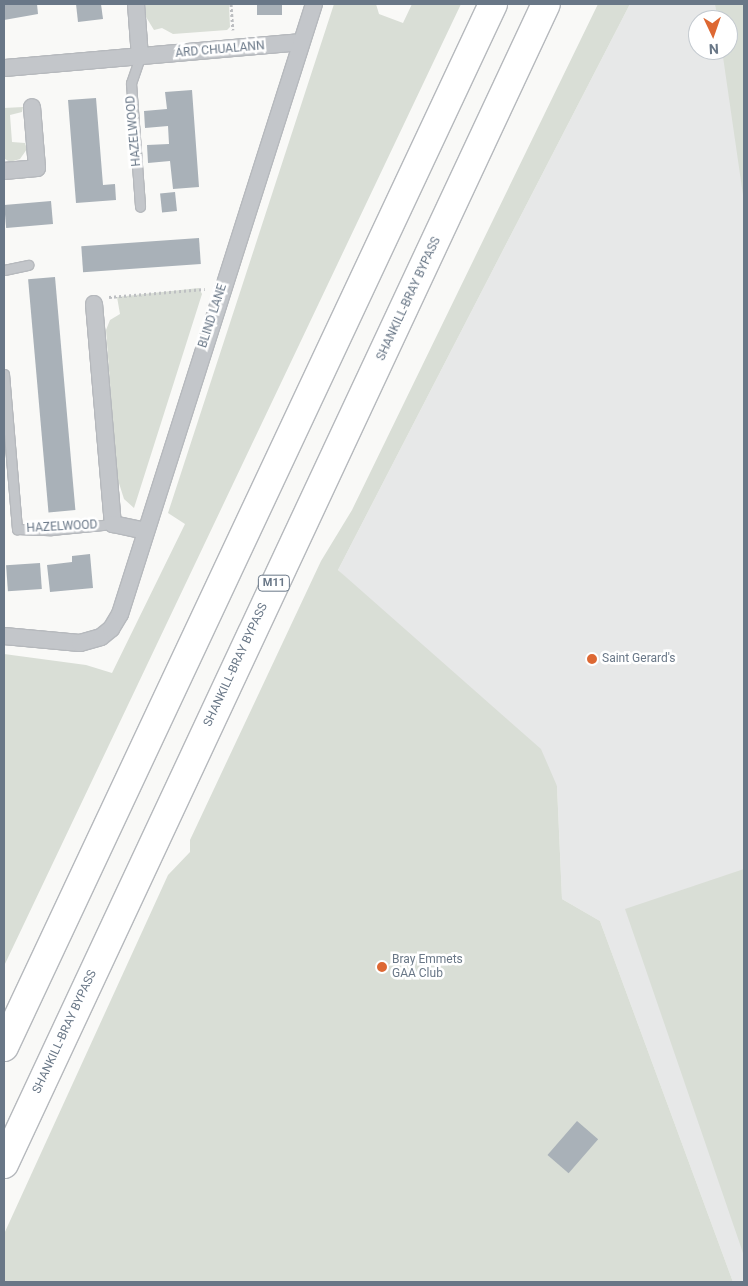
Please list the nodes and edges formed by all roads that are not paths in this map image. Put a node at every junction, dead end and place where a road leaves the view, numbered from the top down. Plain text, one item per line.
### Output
1 (136, 4) edge
2 (314, 4) edge
3 (493, 4) edge
4 (546, 4) edge
5 (300, 42) junction
6 (140, 57) junction
7 (4, 68) edge
8 (32, 107) dead end
9 (4, 171) edge
10 (140, 207) dead end
11 (28, 265) dead end
12 (4, 270) edge
13 (94, 304) road end
14 (4, 374) edge
15 (113, 524) junction
16 (144, 531) junction
17 (4, 636) edge
18 (4, 1047) edge
19 (4, 1164) edge

1 - 6 street
2 - 5 street, BLIND LANE
3 - 18 highway
4 - 19 highway, SHANKILL-BRAY BYPASS / M11
5 - 6 street, ÁRD CHUALANN
5 - 16 street, BLIND LANE
6 - 7 street, ÁRD CHUALANN
6 - 10 lane, HAZELWOOD
8 - 9 street
11 - 12 lane
13 - 15 street, HAZELWOOD
14 - 15 lane, HAZELWOOD
15 - 16 street, HAZELWOOD
16 - 17 street, BLIND LANE

